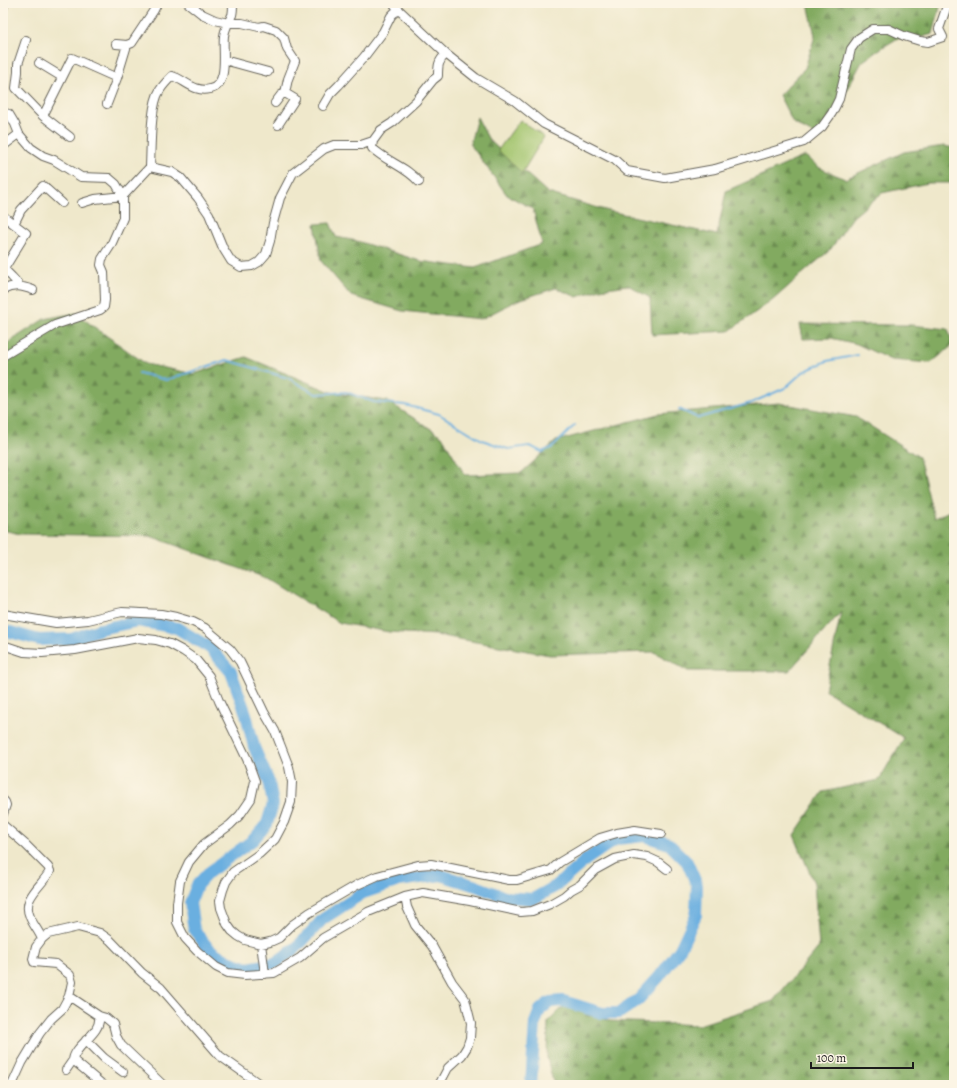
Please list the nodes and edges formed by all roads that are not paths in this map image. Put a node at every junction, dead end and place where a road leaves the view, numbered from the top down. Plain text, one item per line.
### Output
1 (4, 3) edge
2 (154, 3) edge
3 (188, 3) edge
4 (234, 3) edge
5 (393, 3) edge
6 (948, 3) edge
7 (3, 9) edge
8 (399, 10) junction
9 (228, 23) junction
10 (26, 40) dead end
11 (116, 44) dead end
12 (127, 45) junction
13 (446, 54) junction
14 (224, 60) junction
15 (40, 63) dead end
16 (268, 72) dead end
17 (62, 76) junction
18 (118, 78) junction
19 (285, 93) junction
20 (275, 103) dead end
21 (107, 104) dead end
22 (323, 106) dead end
23 (3, 114) edge
24 (43, 116) junction
25 (278, 125) dead end
26 (19, 134) junction
27 (70, 137) dead end
28 (373, 141) junction
29 (3, 146) edge
30 (150, 167) junction
31 (419, 182) dead end
32 (123, 196) junction
33 (62, 203) dead end
34 (82, 203) dead end
35 (3, 216) edge
36 (14, 224) junction
37 (3, 269) edge
38 (19, 285) junction
39 (3, 290) edge
40 (33, 290) dead end
41 (3, 356) edge
42 (3, 614) edge
43 (3, 645) edge
44 (3, 800) edge
45 (3, 814) edge
46 (3, 825) edge
47 (661, 834) dead end
48 (667, 869) dead end
49 (405, 897) junction
50 (42, 939) junction
51 (262, 946) junction
52 (265, 974) junction
53 (69, 996) junction
54 (99, 1016) junction
55 (86, 1040) junction
56 (73, 1060) junction
57 (66, 1070) dead end
58 (123, 1072) dead end
59 (12, 1085) edge
60 (103, 1085) edge
61 (163, 1085) edge
62 (261, 1085) edge
63 (439, 1085) edge

1 - 7 street
2 - 12 street
3 - 9 street
4 - 9 street
5 - 8 street
6 - 13 street
8 - 13 street
8 - 22 street
9 - 14 street
9 - 19 street
10 - 24 street
11 - 12 street
12 - 18 street
13 - 28 street
14 - 16 street
14 - 30 street
15 - 17 street
17 - 18 street
17 - 24 street
18 - 21 street
19 - 20 street
19 - 25 street
23 - 26 street
24 - 27 street
26 - 29 street
26 - 32 street
28 - 30 street
28 - 31 street
30 - 32 street
32 - 34 street
32 - 41 street
33 - 36 street
35 - 36 street
36 - 37 street
37 - 38 street
38 - 39 street
38 - 40 street
42 - 51 street
43 - 52 street
44 - 45 street
46 - 50 street
47 - 51 street
48 - 49 street
49 - 52 street
49 - 63 street
50 - 53 street
50 - 62 street
51 - 52 street
53 - 54 street
53 - 59 street
54 - 55 street
54 - 61 street
55 - 56 street
55 - 58 street
56 - 57 street
56 - 60 street

